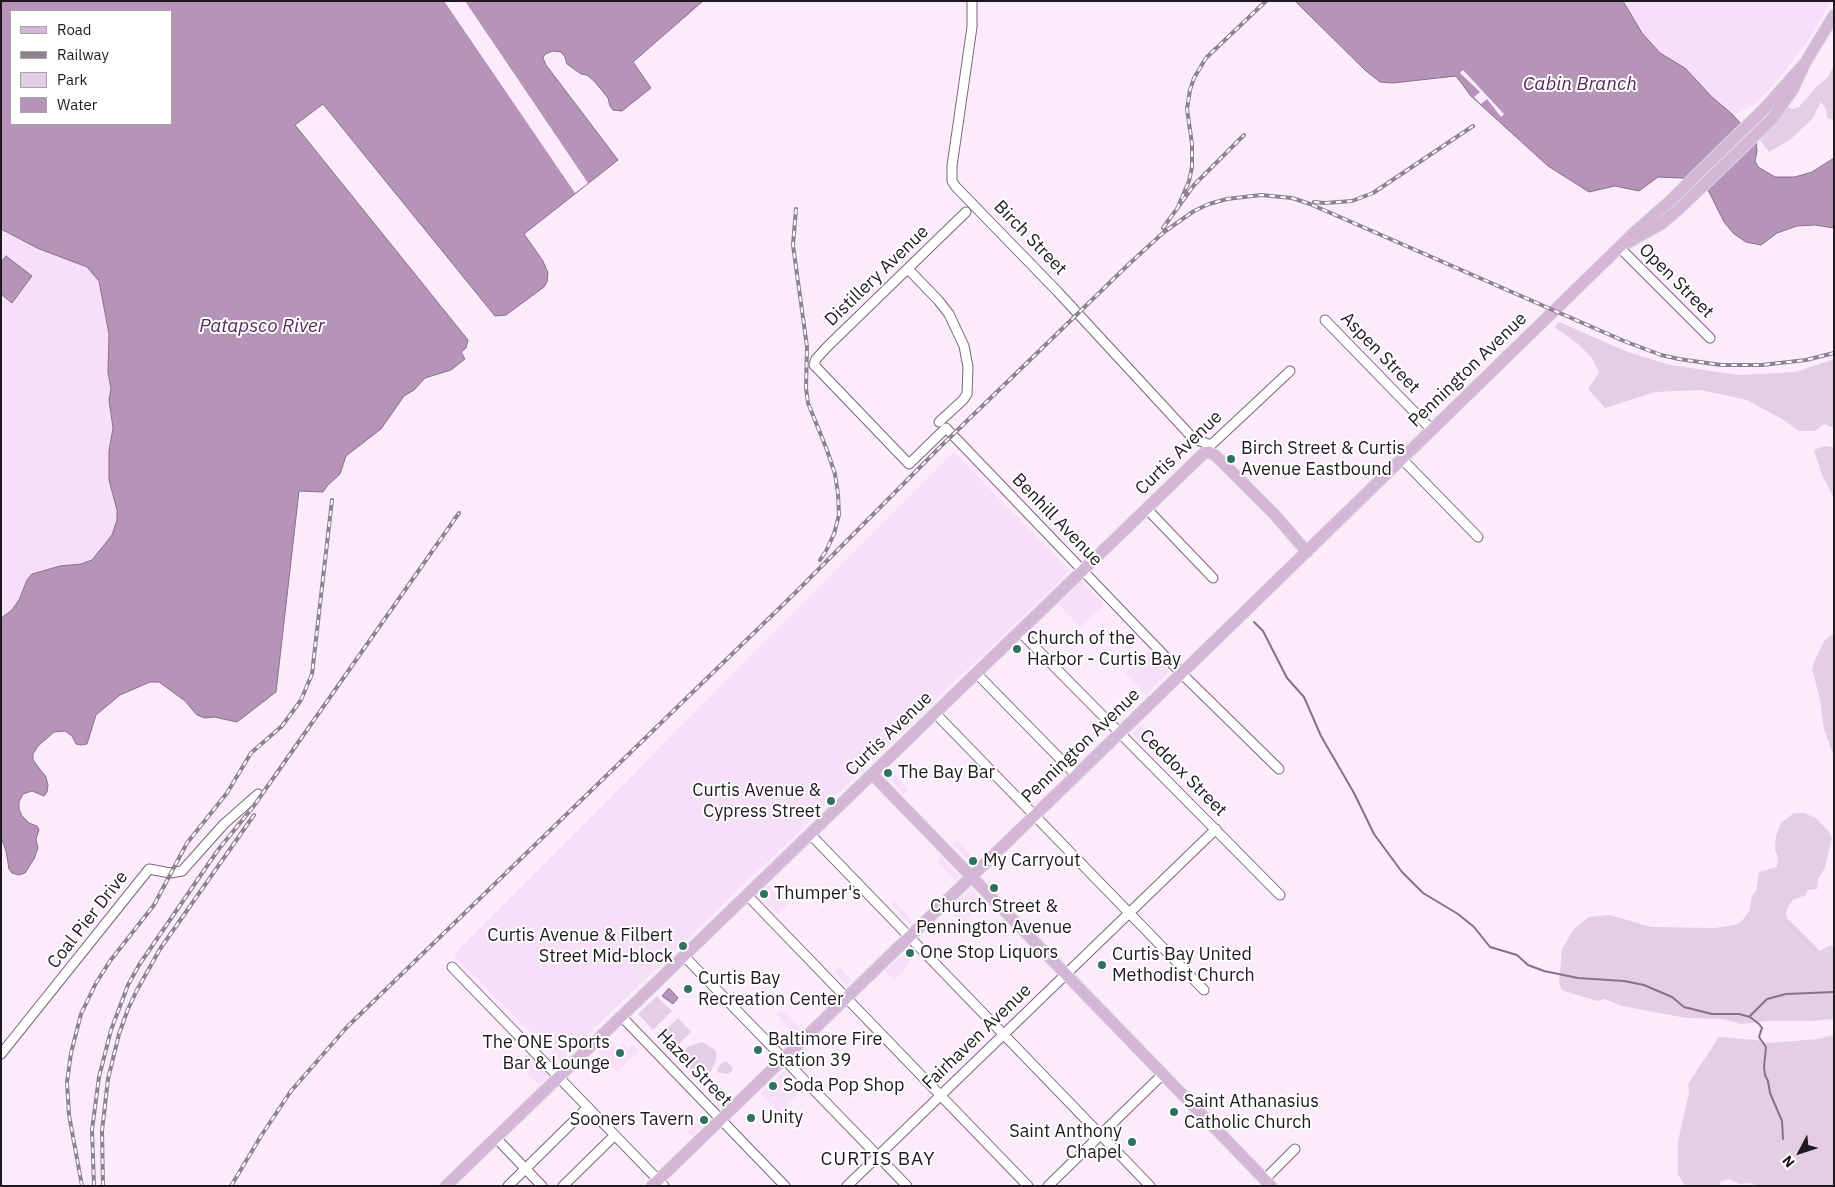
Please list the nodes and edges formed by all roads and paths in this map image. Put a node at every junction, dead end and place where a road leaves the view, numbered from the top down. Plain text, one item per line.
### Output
1 (972, 1) edge
2 (1834, 15) edge
3 (1805, 64) junction
4 (966, 212) dead end
5 (1619, 247) junction
6 (908, 269) junction
7 (1325, 320) dead end
8 (1710, 338) dead end
9 (814, 364) joint
10 (1290, 372) dead end
11 (939, 422) dead end
12 (1432, 430) junction
13 (1210, 448) junction
14 (1402, 458) junction
15 (1147, 509) junction
16 (1291, 534) junction
17 (1478, 538) dead end
18 (1307, 552) junction
19 (1082, 570) junction
20 (1213, 578) dead end
21 (1230, 625) junction
22 (1019, 631) junction
23 (976, 673) junction
24 (1182, 673) junction
25 (935, 713) junction
26 (1120, 733) junction
27 (1279, 769) dead end
28 (872, 774) junction
29 (1076, 775) junction
30 (258, 794) dead end
31 (1034, 816) junction
32 (1216, 828) junction
33 (810, 834) junction
34 (972, 876) junction
35 (747, 895) junction
36 (1280, 895) dead end
37 (1129, 913) junction
38 (909, 937) junction
39 (684, 956) junction
40 (452, 966) dead end
41 (1066, 974) junction
42 (1204, 990) dead end
43 (846, 997) junction
44 (621, 1016) junction
45 (1003, 1034) junction
46 (1, 1054) edge
47 (784, 1058) junction
48 (1163, 1074) junction
49 (559, 1077) junction
50 (941, 1095) junction
51 (588, 1107) junction
52 (721, 1119) junction
53 (615, 1135) junction
54 (1100, 1135) junction
55 (496, 1138) junction
56 (1295, 1149) dead end
57 (878, 1156) junction
58 (525, 1168) junction
59 (1268, 1182) edge
60 (658, 1184) edge
61 (446, 1186) edge
62 (508, 1186) edge
63 (542, 1186) edge
64 (563, 1186) edge
65 (785, 1186) edge
66 (847, 1186) edge
67 (908, 1186) edge
68 (1028, 1186) edge
69 (1048, 1186) edge
70 (1150, 1186) edge

1 - 13 street, Birch Street
2 - 3 main road, Pennington Avenue
3 - 5 main road, Pennington Avenue
3 - 5 main road, Pennington Avenue
4 - 6 street, Distillery Avenue
5 - 8 street, Open Street
5 - 12 main road, Pennington Avenue
6 - 9 street, Distillery Avenue
6 - 11 street
7 - 12 street, Aspen Street
9 - 19 street, Benhill Avenue
10 - 13 street, Curtis Avenue
12 - 14 main road, Pennington Avenue
13 - 15 main road, Curtis Avenue
13 - 16 main road, Birch Street
14 - 17 street
14 - 18 main road, Pennington Avenue
15 - 19 main road, Curtis Avenue
15 - 20 street
16 - 18 main road, Birch Street
16 - 21 main road
18 - 21 main road, Pennington Avenue
19 - 22 main road, Curtis Avenue
19 - 24 street, Benhill Avenue
21 - 24 main road, Pennington Avenue
22 - 23 main road, Curtis Avenue
22 - 26 street, Ceddox Street
23 - 25 main road, Curtis Avenue
23 - 29 street
24 - 26 main road, Pennington Avenue
24 - 27 street, Benhill Avenue
25 - 28 main road, Curtis Avenue
25 - 31 street
26 - 29 main road, Pennington Avenue
26 - 32 street, Ceddox Street
28 - 33 main road, Curtis Avenue
28 - 34 main road
29 - 31 main road, Pennington Avenue
30 - 46 street, Coal Pier Drive
31 - 34 main road, Pennington Avenue
31 - 37 street
32 - 36 street, Ceddox Street
32 - 37 street, Fairhaven Avenue
33 - 35 main road, Curtis Avenue
33 - 38 street
34 - 38 main road, Pennington Avenue
34 - 41 main road
35 - 39 main road, Curtis Avenue
35 - 43 street
37 - 41 street, Fairhaven Avenue
37 - 42 street
38 - 43 main road, Pennington Avenue
38 - 45 street
39 - 44 main road, Curtis Avenue
39 - 47 street
40 - 49 street
41 - 45 street, Fairhaven Avenue
41 - 48 main road
43 - 47 main road, Pennington Avenue
43 - 50 street
44 - 49 main road, Curtis Avenue
44 - 52 street, Hazel Street
45 - 50 street, Fairhaven Avenue
45 - 54 street
47 - 52 main road, Pennington Avenue
47 - 57 street
48 - 54 street
48 - 59 main road
49 - 51 street
49 - 55 main road, Curtis Avenue
50 - 57 street, Fairhaven Avenue
50 - 68 street
51 - 53 street
51 - 58 street
52 - 60 main road, Pennington Avenue
52 - 65 street, Hazel Street
53 - 60 street
53 - 64 street
54 - 69 street
54 - 70 street
55 - 58 street
55 - 61 main road, Curtis Avenue
56 - 59 street
57 - 66 street, Fairhaven Avenue
57 - 67 street
58 - 62 street
58 - 63 street

